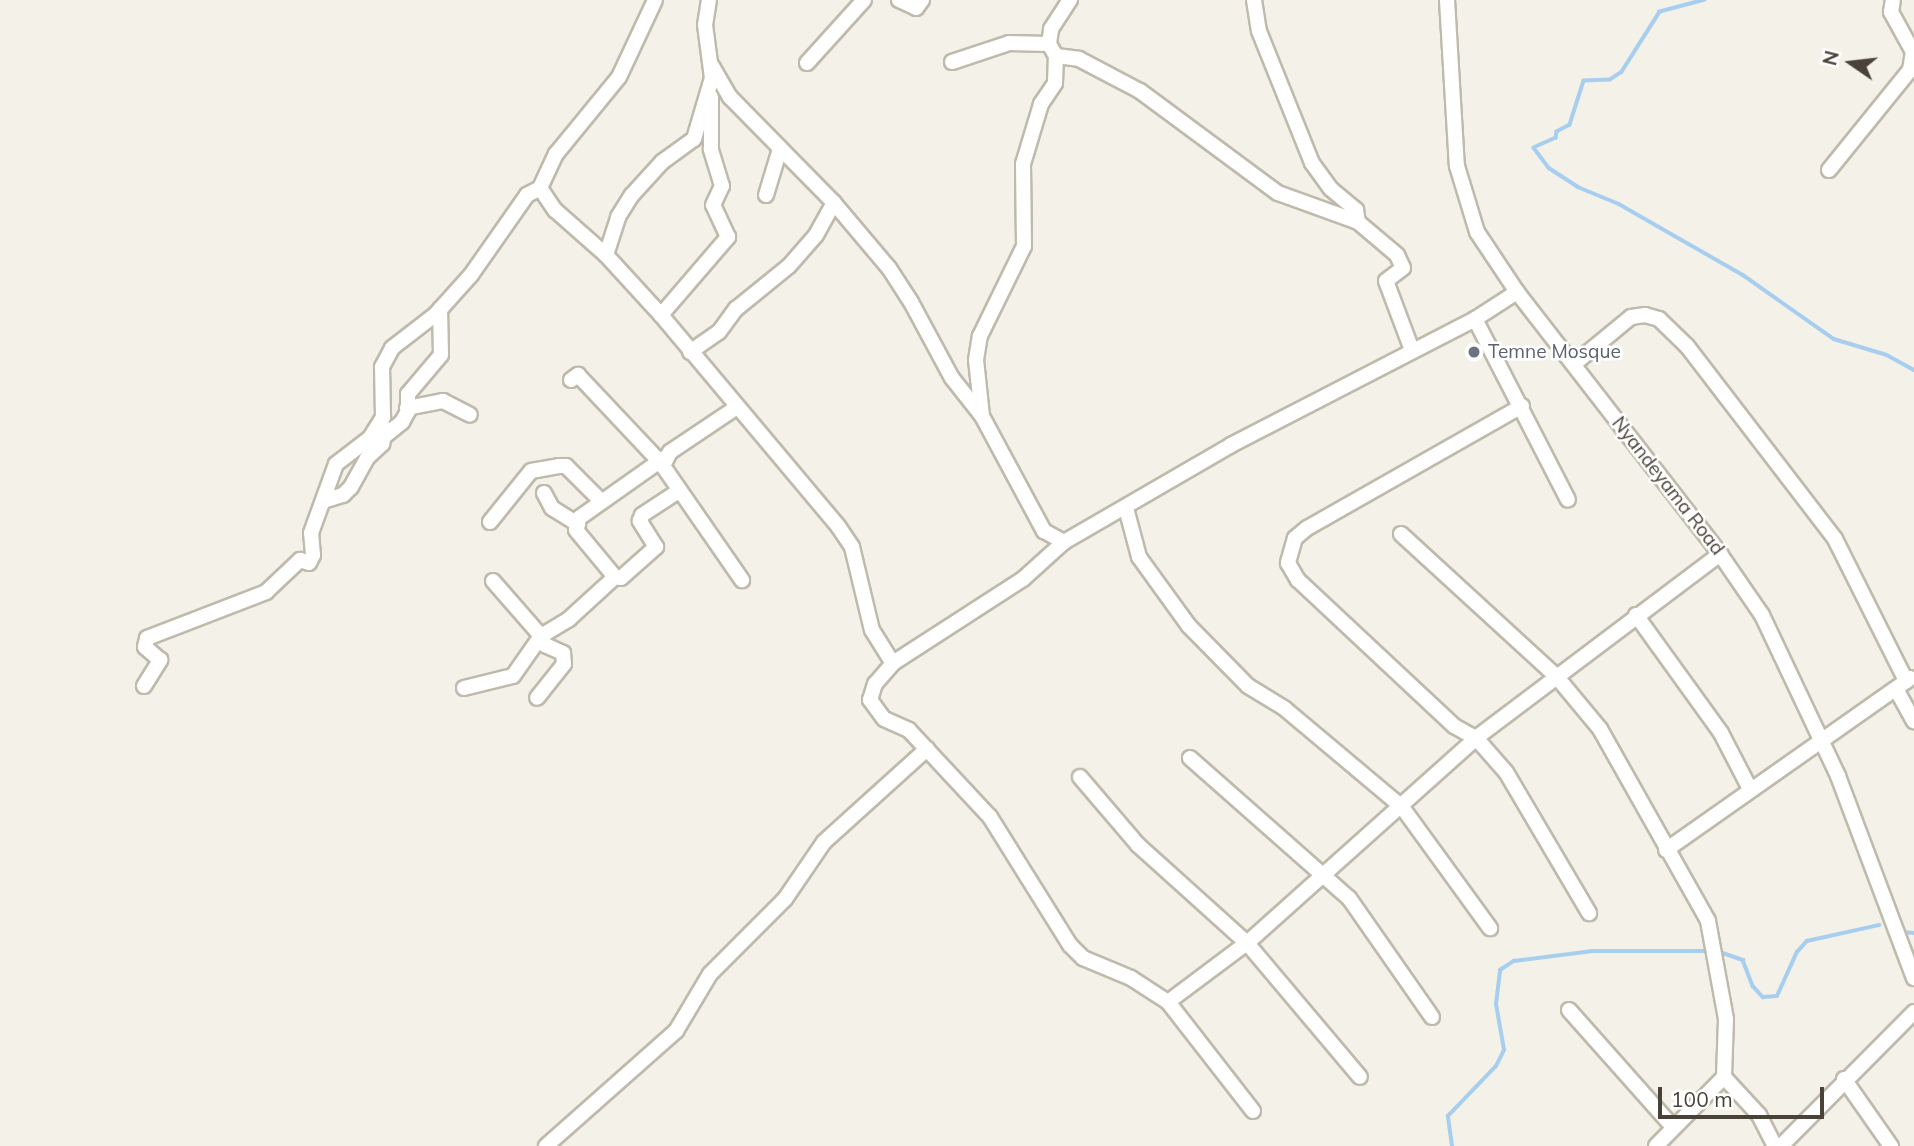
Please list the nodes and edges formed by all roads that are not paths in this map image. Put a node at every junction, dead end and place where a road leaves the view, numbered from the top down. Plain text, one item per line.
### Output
1 (655, 0) edge
2 (709, 0) edge
3 (864, 0) edge
4 (899, 0) edge
5 (922, 0) edge
6 (1070, 0) edge
7 (1254, 0) edge
8 (1447, 0) edge
9 (1893, 0) edge
10 (1052, 50) junction
11 (710, 62) junction
12 (952, 62) dead end
13 (807, 63) dead end
14 (712, 78) junction
15 (780, 149) junction
16 (796, 165) junction
17 (1829, 170) dead end
18 (775, 174) junction
19 (540, 188) junction
20 (766, 195) dead end
21 (834, 203) junction
22 (1358, 222) junction
23 (607, 255) junction
24 (1517, 292) junction
25 (440, 309) junction
26 (662, 315) junction
27 (1475, 319) junction
28 (1412, 349) junction
29 (690, 352) junction
30 (1574, 365) junction
31 (571, 380) dead end
32 (1522, 406) junction
33 (737, 407) junction
34 (407, 408) junction
35 (470, 415) dead end
36 (982, 416) junction
37 (383, 417) junction
38 (386, 435) junction
39 (661, 459) junction
40 (680, 490) junction
41 (544, 493) dead end
42 (1568, 500) dead end
43 (323, 501) junction
44 (601, 501) junction
45 (1126, 508) junction
46 (490, 522) dead end
47 (578, 524) junction
48 (1401, 534) dead end
49 (1064, 542) junction
50 (1720, 554) junction
51 (615, 577) junction
52 (493, 580) dead end
53 (742, 580) dead end
54 (1636, 615) junction
55 (541, 636) junction
56 (893, 663) junction
57 (1556, 676) junction
58 (1905, 682) edge
59 (144, 686) dead end
60 (464, 688) dead end
61 (537, 698) dead end
62 (1914, 721) edge
63 (1476, 738) junction
64 (1822, 738) junction
65 (927, 749) junction
66 (1190, 758) dead end
67 (1080, 777) dead end
68 (1750, 789) junction
69 (1402, 807) junction
70 (1666, 850) junction
71 (1322, 875) junction
72 (1589, 913) dead end
73 (1490, 928) dead end
74 (1247, 943) junction
75 (1914, 978) edge
76 (1168, 1002) junction
77 (1569, 1010) dead end
78 (1914, 1012) edge
79 (1432, 1017) dead end
80 (1360, 1077) dead end
81 (1724, 1077) junction
82 (1844, 1079) junction
83 (1252, 1111) dead end
84 (1672, 1126) junction
85 (546, 1146) edge
86 (1656, 1146) edge
87 (1774, 1146) edge
88 (1781, 1146) edge
89 (1891, 1146) edge

1 - 19 street
2 - 11 street
3 - 13 street
4 - 5 street
6 - 10 street
7 - 22 street
8 - 24 street, Nyandeyama Road
9 - 17 street
10 - 12 street
10 - 22 street
10 - 36 street
11 - 14 street
11 - 15 street
14 - 23 street
14 - 26 street
15 - 16 street
15 - 18 street
16 - 18 street
16 - 21 street
18 - 20 street
19 - 23 street
19 - 25 street
21 - 29 street
21 - 36 street
22 - 28 street
23 - 26 street
24 - 27 street
24 - 30 street, Nyandeyama Road
25 - 34 street
25 - 37 street
26 - 29 street
27 - 28 street
27 - 32 street
28 - 45 street
29 - 33 street
30 - 50 street, Nyandeyama Road
30 - 58 street
31 - 39 street
32 - 42 street
32 - 63 street
33 - 39 street
33 - 56 street
34 - 35 street
34 - 38 street
36 - 49 street
37 - 38 street
37 - 43 street
38 - 43 street
39 - 40 street
39 - 44 street
40 - 51 street
40 - 53 street
41 - 47 street
43 - 59 street
44 - 46 street
44 - 47 street
45 - 49 street
45 - 69 street
47 - 51 street
48 - 57 street
49 - 56 street
50 - 54 street
50 - 64 street, Nyandeyama Road
51 - 55 street
52 - 55 street
54 - 57 street
54 - 68 street
55 - 60 street
55 - 61 street
56 - 65 street
57 - 63 street
57 - 70 street
58 - 62 street
58 - 64 street
63 - 69 street
63 - 72 street
64 - 68 street
64 - 75 street, Nyandeyama Road
65 - 76 street
65 - 85 street
66 - 71 street
67 - 74 street
68 - 70 street
69 - 71 street
69 - 73 street
70 - 81 street
71 - 74 street
71 - 79 street
74 - 76 street
74 - 80 street
76 - 83 street
77 - 84 street
78 - 82 street
81 - 84 street
81 - 87 street
82 - 88 street
82 - 89 street
84 - 86 street

